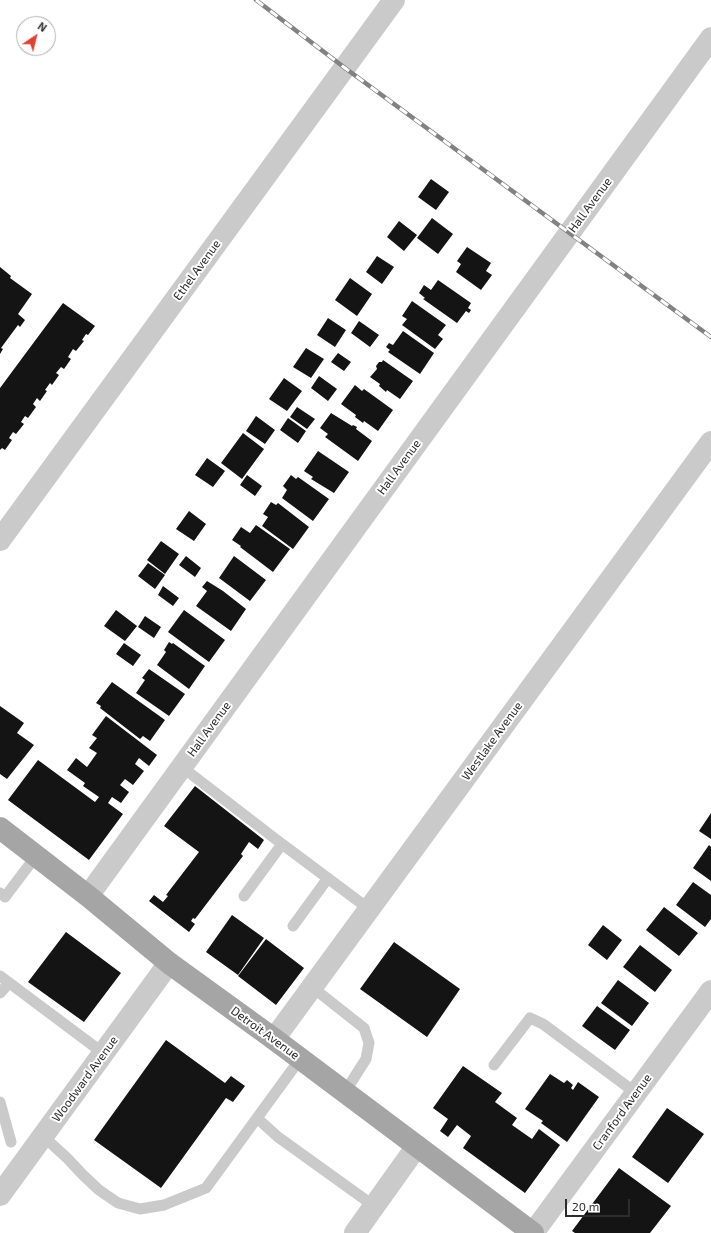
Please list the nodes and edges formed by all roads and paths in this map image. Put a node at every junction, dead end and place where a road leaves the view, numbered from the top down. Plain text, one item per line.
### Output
1 (394, 0) edge
2 (711, 38) edge
3 (711, 442) edge
4 (0, 540) edge
5 (182, 767) junction
6 (0, 828) edge
7 (282, 844) junction
8 (36, 856) junction
9 (328, 878) junction
10 (0, 893) edge
11 (88, 896) junction
12 (244, 896) dead end
13 (369, 909) junction
14 (293, 926) dead end
15 (170, 963) junction
16 (4, 979) edge
17 (312, 987) junction
18 (711, 991) edge
19 (0, 993) edge
20 (274, 1039) junction
21 (103, 1053) junction
22 (300, 1059) junction
23 (494, 1065) dead end
24 (345, 1092) junction
25 (636, 1093) junction
26 (0, 1102) edge
27 (257, 1118) junction
28 (43, 1136) junction
29 (11, 1142) dead end
30 (417, 1146) junction
31 (0, 1195) edge
32 (374, 1206) junction
33 (355, 1233) edge
34 (533, 1233) edge

1 - 4 street, Ethel Avenue
2 - 5 street, Hall Avenue
3 - 13 street, Westlake Avenue
5 - 7 lane
5 - 11 street, Hall Avenue
6 - 8 main road, Detroit Avenue
7 - 9 lane
7 - 12 lane
8 - 10 lane
8 - 11 main road, Detroit Avenue
9 - 13 lane
9 - 14 lane
11 - 15 main road, Detroit Avenue
13 - 17 street, Westlake Avenue
15 - 20 main road, Detroit Avenue
15 - 21 street, Woodward Avenue
16 - 19 lane
16 - 21 lane
17 - 20 street, Westlake Avenue
17 - 24 lane
18 - 25 street, Cranford Avenue
20 - 22 main road, Detroit Avenue
21 - 28 street, Woodward Avenue
22 - 24 main road, Detroit Avenue
22 - 27 lane
23 - 25 lane
24 - 30 main road, Detroit Avenue
25 - 34 street, Cranford Avenue
26 - 29 lane
27 - 28 lane
27 - 32 lane
28 - 31 street, Woodward Avenue
30 - 32 street
30 - 34 main road, Detroit Avenue
32 - 33 street

